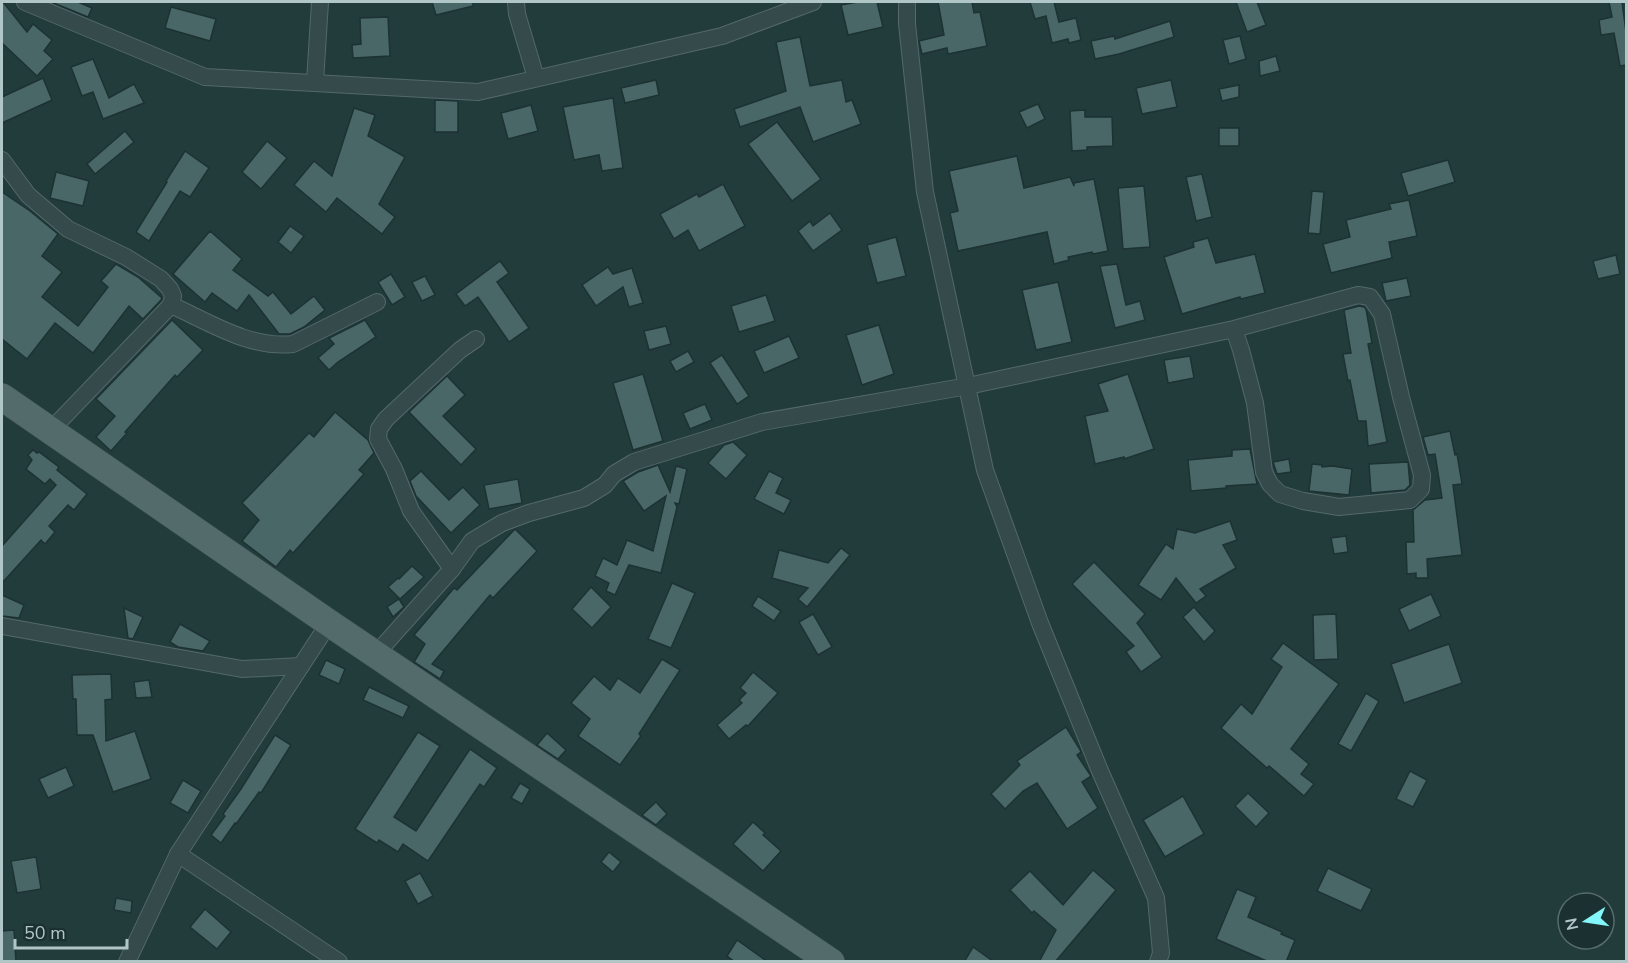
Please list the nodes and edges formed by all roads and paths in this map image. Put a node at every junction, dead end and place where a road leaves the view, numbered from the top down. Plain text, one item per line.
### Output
1 (25, 2) edge
2 (320, 2) edge
3 (516, 2) edge
4 (813, 2) edge
5 (907, 2) edge
6 (536, 78) junction
7 (315, 82) junction
8 (2, 160) edge
9 (377, 302) dead end
10 (171, 305) junction
11 (1234, 329) junction
12 (476, 339) dead end
13 (968, 386) junction
14 (2, 397) edge
15 (50, 431) junction
16 (452, 569) junction
17 (329, 623) junction
18 (2, 626) edge
19 (376, 654) junction
20 (301, 666) junction
21 (178, 854) junction
22 (127, 962) edge
23 (339, 962) edge
24 (831, 962) edge
25 (1158, 962) edge

1 - 7 street
2 - 7 street
3 - 6 street
4 - 6 street
5 - 13 street
6 - 7 street
8 - 10 street
9 - 10 street
10 - 15 street
11 - 11 street
11 - 13 street
12 - 16 street
13 - 16 street
13 - 25 street
14 - 15 main road
15 - 17 main road
16 - 19 street
17 - 19 main road
17 - 20 street
18 - 20 street
19 - 24 main road
20 - 21 street
21 - 22 street
21 - 23 street

